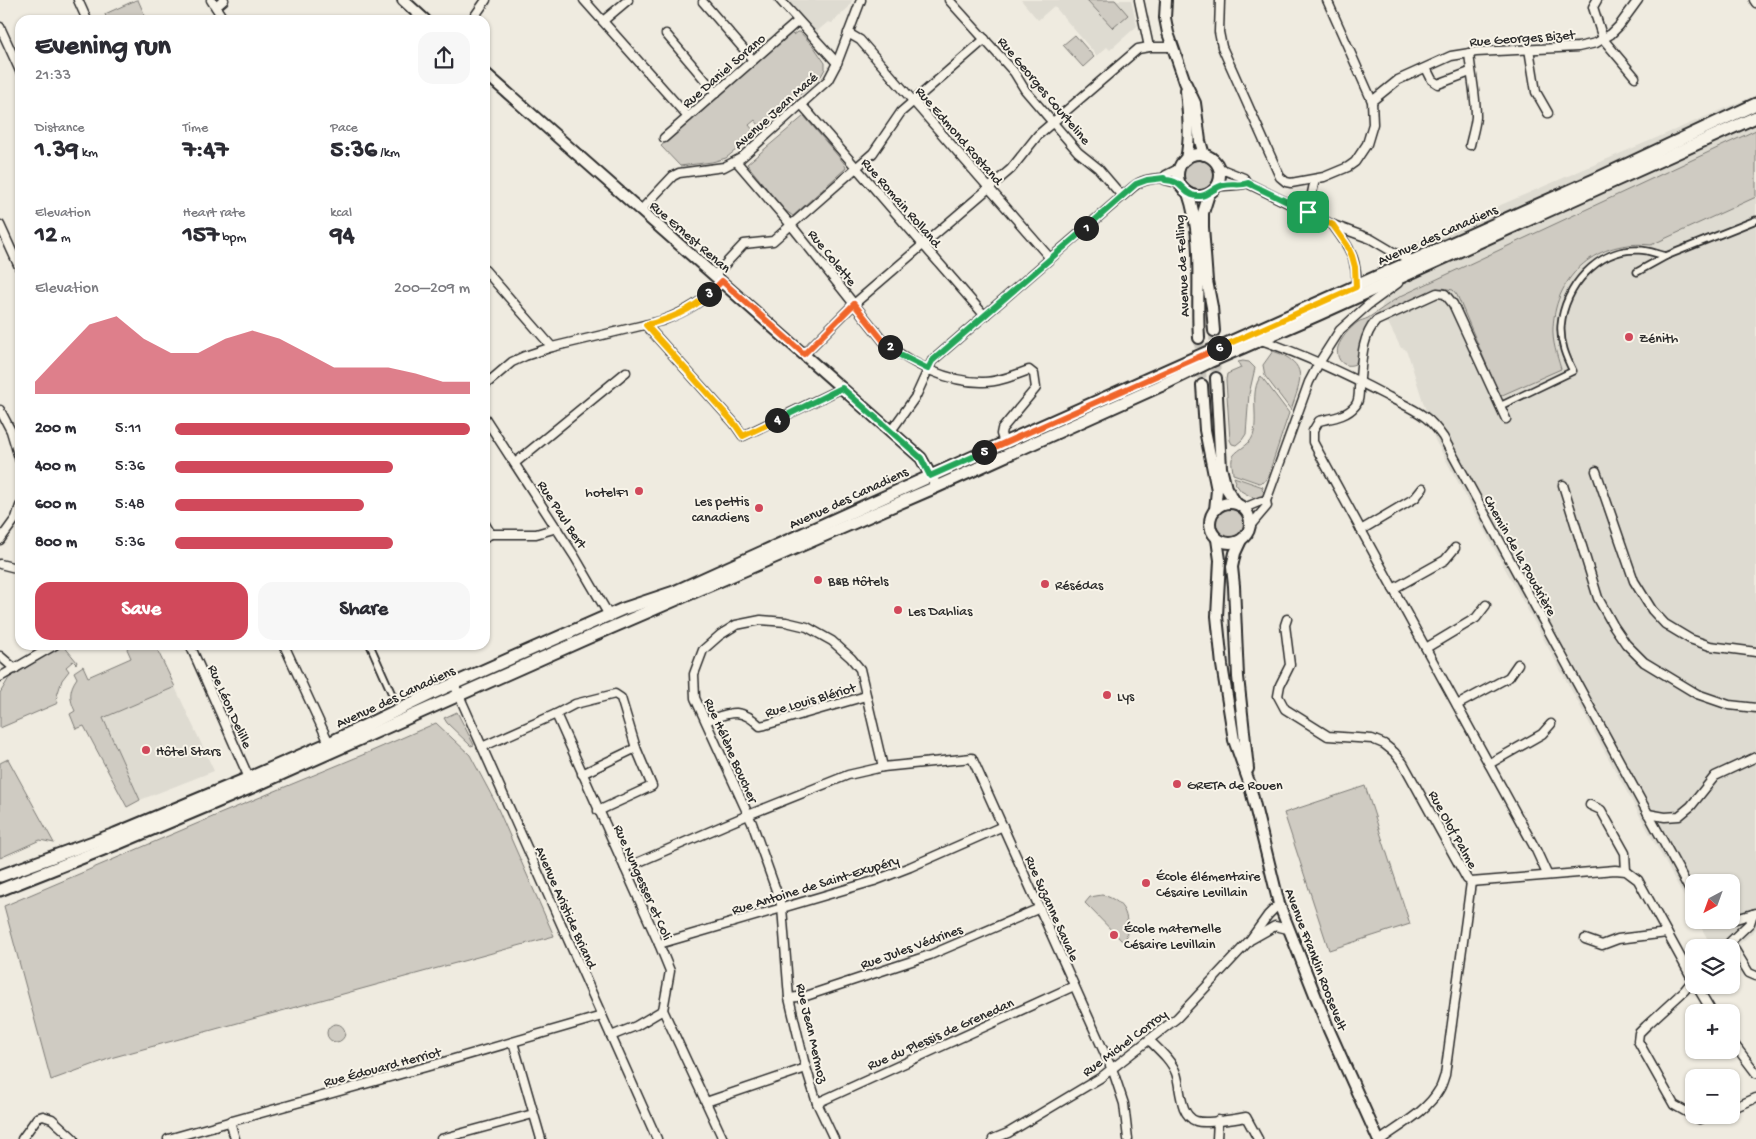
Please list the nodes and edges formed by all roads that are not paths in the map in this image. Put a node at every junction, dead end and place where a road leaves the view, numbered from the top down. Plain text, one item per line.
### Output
1 (78, 0) edge
2 (224, 0) edge
3 (403, 0) edge
4 (486, 0) edge
5 (584, 0) edge
6 (628, 0) edge
7 (780, 0) edge
8 (861, 0) edge
9 (949, 0) edge
10 (1139, 0) edge
11 (1166, 0) edge
12 (1220, 0) edge
13 (1597, 0) edge
14 (1638, 0) edge
15 (1329, 1) edge
16 (703, 2) dead end
17 (214, 4) edge
18 (85, 15) edge
19 (221, 15) edge
20 (420, 15) edge
21 (476, 15) edge
22 (798, 21) junction
23 (603, 22) junction
24 (0, 27) edge
25 (848, 33) junction
26 (666, 34) dead end
27 (985, 39) junction
28 (1603, 39) junction
29 (1149, 47) junction
30 (1170, 47) junction
31 (1529, 49) junction
32 (1469, 53) junction
33 (15, 60) edge
34 (753, 60) junction
35 (836, 63) junction
36 (1426, 68) junction
37 (1470, 72) junction
38 (490, 77) edge
39 (1636, 77) dead end
40 (1185, 82) junction
41 (716, 93) junction
42 (914, 101) junction
43 (1372, 102) junction
44 (801, 104) junction
45 (1756, 104) edge
46 (1548, 113) dead end
47 (688, 117) junction
48 (1756, 117) edge
49 (1053, 122) junction
50 (664, 138) dead end
51 (1470, 145) dead end
52 (1204, 155) junction
53 (1186, 159) junction
54 (736, 161) junction
55 (856, 168) junction
56 (1180, 168) junction
57 (1219, 168) junction
58 (1164, 178) junction
59 (1315, 179) junction
60 (1248, 183) junction
61 (1180, 184) junction
62 (988, 187) junction
63 (1213, 190) junction
64 (1188, 193) junction
65 (1122, 196) junction
66 (640, 211) junction
67 (1308, 212) junction
68 (1756, 220) edge
69 (0, 225) edge
70 (1333, 225) junction
71 (791, 226) junction
72 (922, 244) junction
73 (1666, 256) junction
74 (15, 258) edge
75 (1050, 258) junction
76 (1414, 261) junction
77 (1637, 272) dead end
78 (1409, 274) junction
79 (490, 276) edge
80 (718, 278) junction
81 (1356, 287) junction
82 (854, 304) junction
83 (985, 316) junction
84 (646, 325) junction
85 (1214, 331) tunnel mouth
86 (1199, 338) tunnel mouth
87 (1261, 340) junction
88 (552, 347) junction
89 (804, 354) junction
90 (1318, 363) junction
91 (928, 369) junction
92 (626, 372) dead end
93 (1216, 378) tunnel mouth
94 (490, 380) edge
95 (1360, 382) junction
96 (1202, 385) tunnel mouth
97 (842, 388) junction
98 (1500, 406) junction
99 (0, 410) edge
100 (1506, 419) dead end
101 (490, 426) edge
102 (891, 431) junction
103 (1004, 443) junction
104 (15, 444) edge
105 (515, 463) junction
106 (1596, 471) dead end
107 (930, 476) junction
108 (1563, 485) dead end
109 (936, 487) junction
110 (1423, 488) dead end
111 (1266, 501) junction
112 (1240, 506) junction
113 (1215, 510) junction
114 (15, 519) edge
115 (1250, 526) junction
116 (557, 528) junction
117 (1361, 530) junction
118 (490, 536) edge
119 (1217, 539) junction
120 (0, 540) edge
121 (1241, 540) junction
122 (1455, 548) dead end
123 (0, 564) edge
124 (15, 567) edge
125 (1394, 589) junction
126 (1486, 605) dead end
127 (609, 616) junction
128 (1287, 619) dead end
129 (614, 626) junction
130 (1426, 648) junction
131 (47, 650) edge
132 (192, 650) edge
133 (286, 650) edge
134 (372, 650) edge
135 (1756, 652) edge
136 (0, 656) edge
137 (1518, 664) dead end
138 (15, 669) junction
139 (0, 677) edge
140 (456, 690) junction
141 (866, 696) junction
142 (395, 701) dead end
143 (1457, 705) junction
144 (1756, 708) edge
145 (556, 714) junction
146 (706, 721) junction
147 (1551, 724) dead end
148 (329, 743) junction
149 (482, 747) junction
150 (636, 748) junction
151 (1756, 757) edge
152 (1489, 764) junction
153 (883, 767) junction
154 (582, 774) junction
155 (249, 778) junction
156 (1249, 782) junction
157 (1590, 805) dead end
158 (598, 811) junction
159 (1648, 814) junction
160 (748, 815) junction
161 (1003, 826) junction
162 (625, 868) junction
163 (1626, 871) junction
164 (1547, 874) junction
165 (0, 876) edge
166 (1471, 882) junction
167 (1685, 882) edge
168 (0, 890) edge
169 (1279, 904) junction
170 (782, 907) junction
171 (1040, 908) junction
172 (1754, 914) edge
173 (1740, 918) edge
174 (1288, 929) junction
175 (1667, 933) junction
176 (1585, 939) dead end
177 (1250, 940) junction
178 (659, 944) junction
179 (1685, 966) edge
180 (1756, 976) edge
181 (1074, 986) junction
182 (1685, 990) edge
183 (789, 998) junction
184 (663, 1010) junction
185 (602, 1016) junction
186 (611, 1036) junction
187 (1149, 1040) junction
188 (513, 1042) junction
189 (1740, 1052) edge
190 (806, 1068) junction
191 (1111, 1070) junction
192 (1756, 1073) edge
193 (1756, 1098) edge
194 (706, 1102) junction
195 (817, 1103) junction
196 (1740, 1105) edge
197 (1685, 1111) edge
198 (533, 1114) junction
199 (1218, 1120) junction
200 (230, 1121) junction
201 (1009, 1136) edge
202 (456, 1137) edge
203 (22, 1139) edge
204 (74, 1139) edge
205 (168, 1139) edge
206 (235, 1139) edge
207 (441, 1139) edge
208 (541, 1139) edge
209 (657, 1139) edge
210 (723, 1139) edge
211 (834, 1139) edge
212 (993, 1139) edge
213 (1128, 1139) edge
214 (1217, 1139) edge
215 (1258, 1139) edge
216 (1380, 1139) edge

1 - 18 street
2 - 17 street
3 - 20 street
4 - 21 street
5 - 23 street
6 - 23 street
7 - 22 street
8 - 25 street, Avenue Jean Macé
9 - 27 street, Rue Georges Courteline
10 - 29 street
11 - 30 street
12 - 59 street
13 - 28 street
14 - 28 street, Rue Georges Bizet
15 - 43 street
16 - 34 street
17 - 19 street
22 - 34 street, Rue Daniel Sorano
22 - 35 street
23 - 47 street
24 - 33 street
25 - 35 street, Avenue Jean Macé
25 - 42 street, Rue Edmond Rostand
26 - 41 street
27 - 42 street
27 - 49 street, Rue Georges Courteline
28 - 31 street, Rue Georges Bizet
28 - 39 street
29 - 30 street
29 - 49 street
30 - 40 street
31 - 32 street, Rue Georges Bizet
31 - 46 street
32 - 36 street, Rue Georges Bizet
32 - 37 street
34 - 41 street, Rue Daniel Sorano
35 - 44 street, Avenue Jean Macé
36 - 37 street
36 - 43 street, Rue Georges Bizet
37 - 51 street
38 - 66 street, Rue Ernest Renan
40 - 52 street
40 - 53 street
41 - 47 street, Rue Daniel Sorano
42 - 55 street
42 - 62 street, Rue Edmond Rostand
43 - 59 street
44 - 54 street, Avenue Jean Macé
44 - 55 street, Rue Romain Rolland
45 - 76 main road, Avenue des Canadiens
47 - 50 street, Rue Daniel Sorano
48 - 78 main road, Avenue des Canadiens
49 - 62 street
49 - 65 street, Rue Georges Courteline
52 - 53 street
52 - 57 street
53 - 56 street
54 - 66 street, Avenue Jean Macé
54 - 71 street, Rue Colette
55 - 71 street
55 - 72 street, Rue Romain Rolland
56 - 58 street
56 - 61 street
57 - 60 street
57 - 63 street
58 - 61 street
58 - 65 street
59 - 67 street
60 - 63 street
60 - 67 street
61 - 64 street
62 - 72 street
62 - 75 street, Rue Edmond Rostand
63 - 64 street
63 - 85 street, Avenue de Felling
64 - 86 street, Avenue de Felling
65 - 75 street
66 - 80 street, Rue Ernest Renan
67 - 70 street
68 - 73 street
69 - 74 street
70 - 76 street
70 - 81 street
71 - 80 street
71 - 82 street, Rue Colette
72 - 82 street
72 - 83 street, Rue Romain Rolland
73 - 77 street
73 - 98 street
75 - 83 street
76 - 81 main road, Avenue des Canadiens
78 - 87 main road, Avenue des Canadiens
78 - 90 street
79 - 88 street
80 - 84 street
80 - 89 street, Rue Ernest Renan
81 - 103 main road, Avenue des Canadiens
82 - 89 street
82 - 91 street, Rue Colette
83 - 91 street
84 - 88 street
84 - 97 street
87 - 90 street, Chemin de la Poudrière
87 - 109 main road, Avenue des Canadiens
88 - 94 street
89 - 97 street, Rue Ernest Renan
90 - 95 street, Chemin de la Poudrière
90 - 111 street
91 - 102 street
91 - 103 street, Rue Colette
92 - 105 street
93 - 112 street
95 - 98 street
95 - 117 street
95 - 159 street, Chemin de la Poudrière
96 - 113 street
97 - 102 street, Rue Ernest Renan
98 - 100 street
99 - 104 street
101 - 105 street, Rue Paul Bert
102 - 107 street, Rue Ernest Renan
103 - 107 main road, Avenue des Canadiens
105 - 116 street, Rue Paul Bert
106 - 135 street
107 - 109 street, Rue Ernest Renan
107 - 127 main road, Avenue des Canadiens
108 - 144 street
109 - 129 main road, Avenue des Canadiens
110 - 117 street
111 - 112 street
111 - 115 street
112 - 113 street
112 - 115 street
113 - 119 street
114 - 120 street
115 - 121 street
116 - 118 street
116 - 127 street, Rue Paul Bert
117 - 125 street
119 - 121 street
119 - 156 street, Avenue Franklin Roosevelt
121 - 156 street, Avenue Franklin Roosevelt
122 - 125 street
123 - 124 street
125 - 130 street
126 - 130 street
127 - 129 street, Rue Paul Bert
127 - 140 main road, Avenue des Canadiens
128 - 166 street, Rue Olof Palme
129 - 140 main road, Avenue des Canadiens
130 - 143 street
131 - 138 street
132 - 155 street, Rue Léon Delille
133 - 148 street
134 - 142 street
136 - 138 street
137 - 143 street
138 - 139 street
140 - 148 main road, Avenue des Canadiens
140 - 149 street, Avenue Aristide Briand
140 - 168 main road, Avenue des Canadiens
141 - 146 street, Rue Louis Blériot
141 - 146 street, Rue Hélène Boucher
141 - 153 street, Rue Hélène Boucher
143 - 152 street
145 - 149 street
145 - 150 street
145 - 154 street, Rue Nungesser et Coli
146 - 160 street, Rue Hélène Boucher
147 - 152 street
148 - 155 main road, Avenue des Canadiens
149 - 185 street, Avenue Aristide Briand
150 - 154 street
150 - 158 street
151 - 159 street
152 - 164 street
153 - 160 street
153 - 161 street, Rue Suzanne Savale
154 - 158 street, Rue Nungesser et Coli
155 - 165 main road, Avenue des Canadiens
156 - 169 street, Avenue Franklin Roosevelt
157 - 163 street
158 - 162 street, Rue Nungesser et Coli
159 - 167 street, Chemin de la Poudrière
160 - 162 street
160 - 170 street, Rue Jean Mermoz
161 - 170 street, Rue Antoine de Saint-Exupéry
161 - 171 street, Rue Suzanne Savale
162 - 178 street, Rue Nungesser et Coli
163 - 164 street
163 - 175 street
164 - 166 street
166 - 216 street, Rue Olof Palme
169 - 174 street, Avenue Franklin Roosevelt
169 - 177 street, Rue Michel Corroy
170 - 178 street, Rue Antoine de Saint-Exupéry
170 - 183 street, Rue Jean Mermoz
171 - 181 street, Rue Suzanne Savale
171 - 183 street, Rue Jules Védrines
172 - 173 street
172 - 180 street
174 - 177 street, Rue Michel Corroy
174 - 216 street, Avenue Franklin Roosevelt
175 - 176 street
175 - 179 street
177 - 187 street, Rue Michel Corroy
178 - 184 street, Rue Nungesser et Coli
181 - 191 street, Rue Suzanne Savale
181 - 195 street, Rue du Plessis de Grenedan
182 - 197 street
183 - 190 street, Rue Jean Mermoz
184 - 186 street
184 - 194 street
185 - 186 street, Avenue Aristide Briand
185 - 188 street, Rue Édouard Herriot
186 - 209 street, Avenue Aristide Briand
187 - 191 street, Rue Michel Corroy
187 - 199 street
188 - 198 street
188 - 200 street, Rue Édouard Herriot
189 - 192 street
190 - 194 street
190 - 195 street, Rue Jean Mermoz
191 - 201 street, Rue Michel Corroy
191 - 213 street, Rue Suzanne Savale
193 - 196 street
194 - 210 street
195 - 211 street, Rue Jean Mermoz
198 - 202 street
198 - 208 street
199 - 214 street
199 - 215 street
200 - 205 street, Rue Édouard Herriot
200 - 206 street
201 - 212 street, Rue Michel Corroy
202 - 207 street
203 - 204 street

